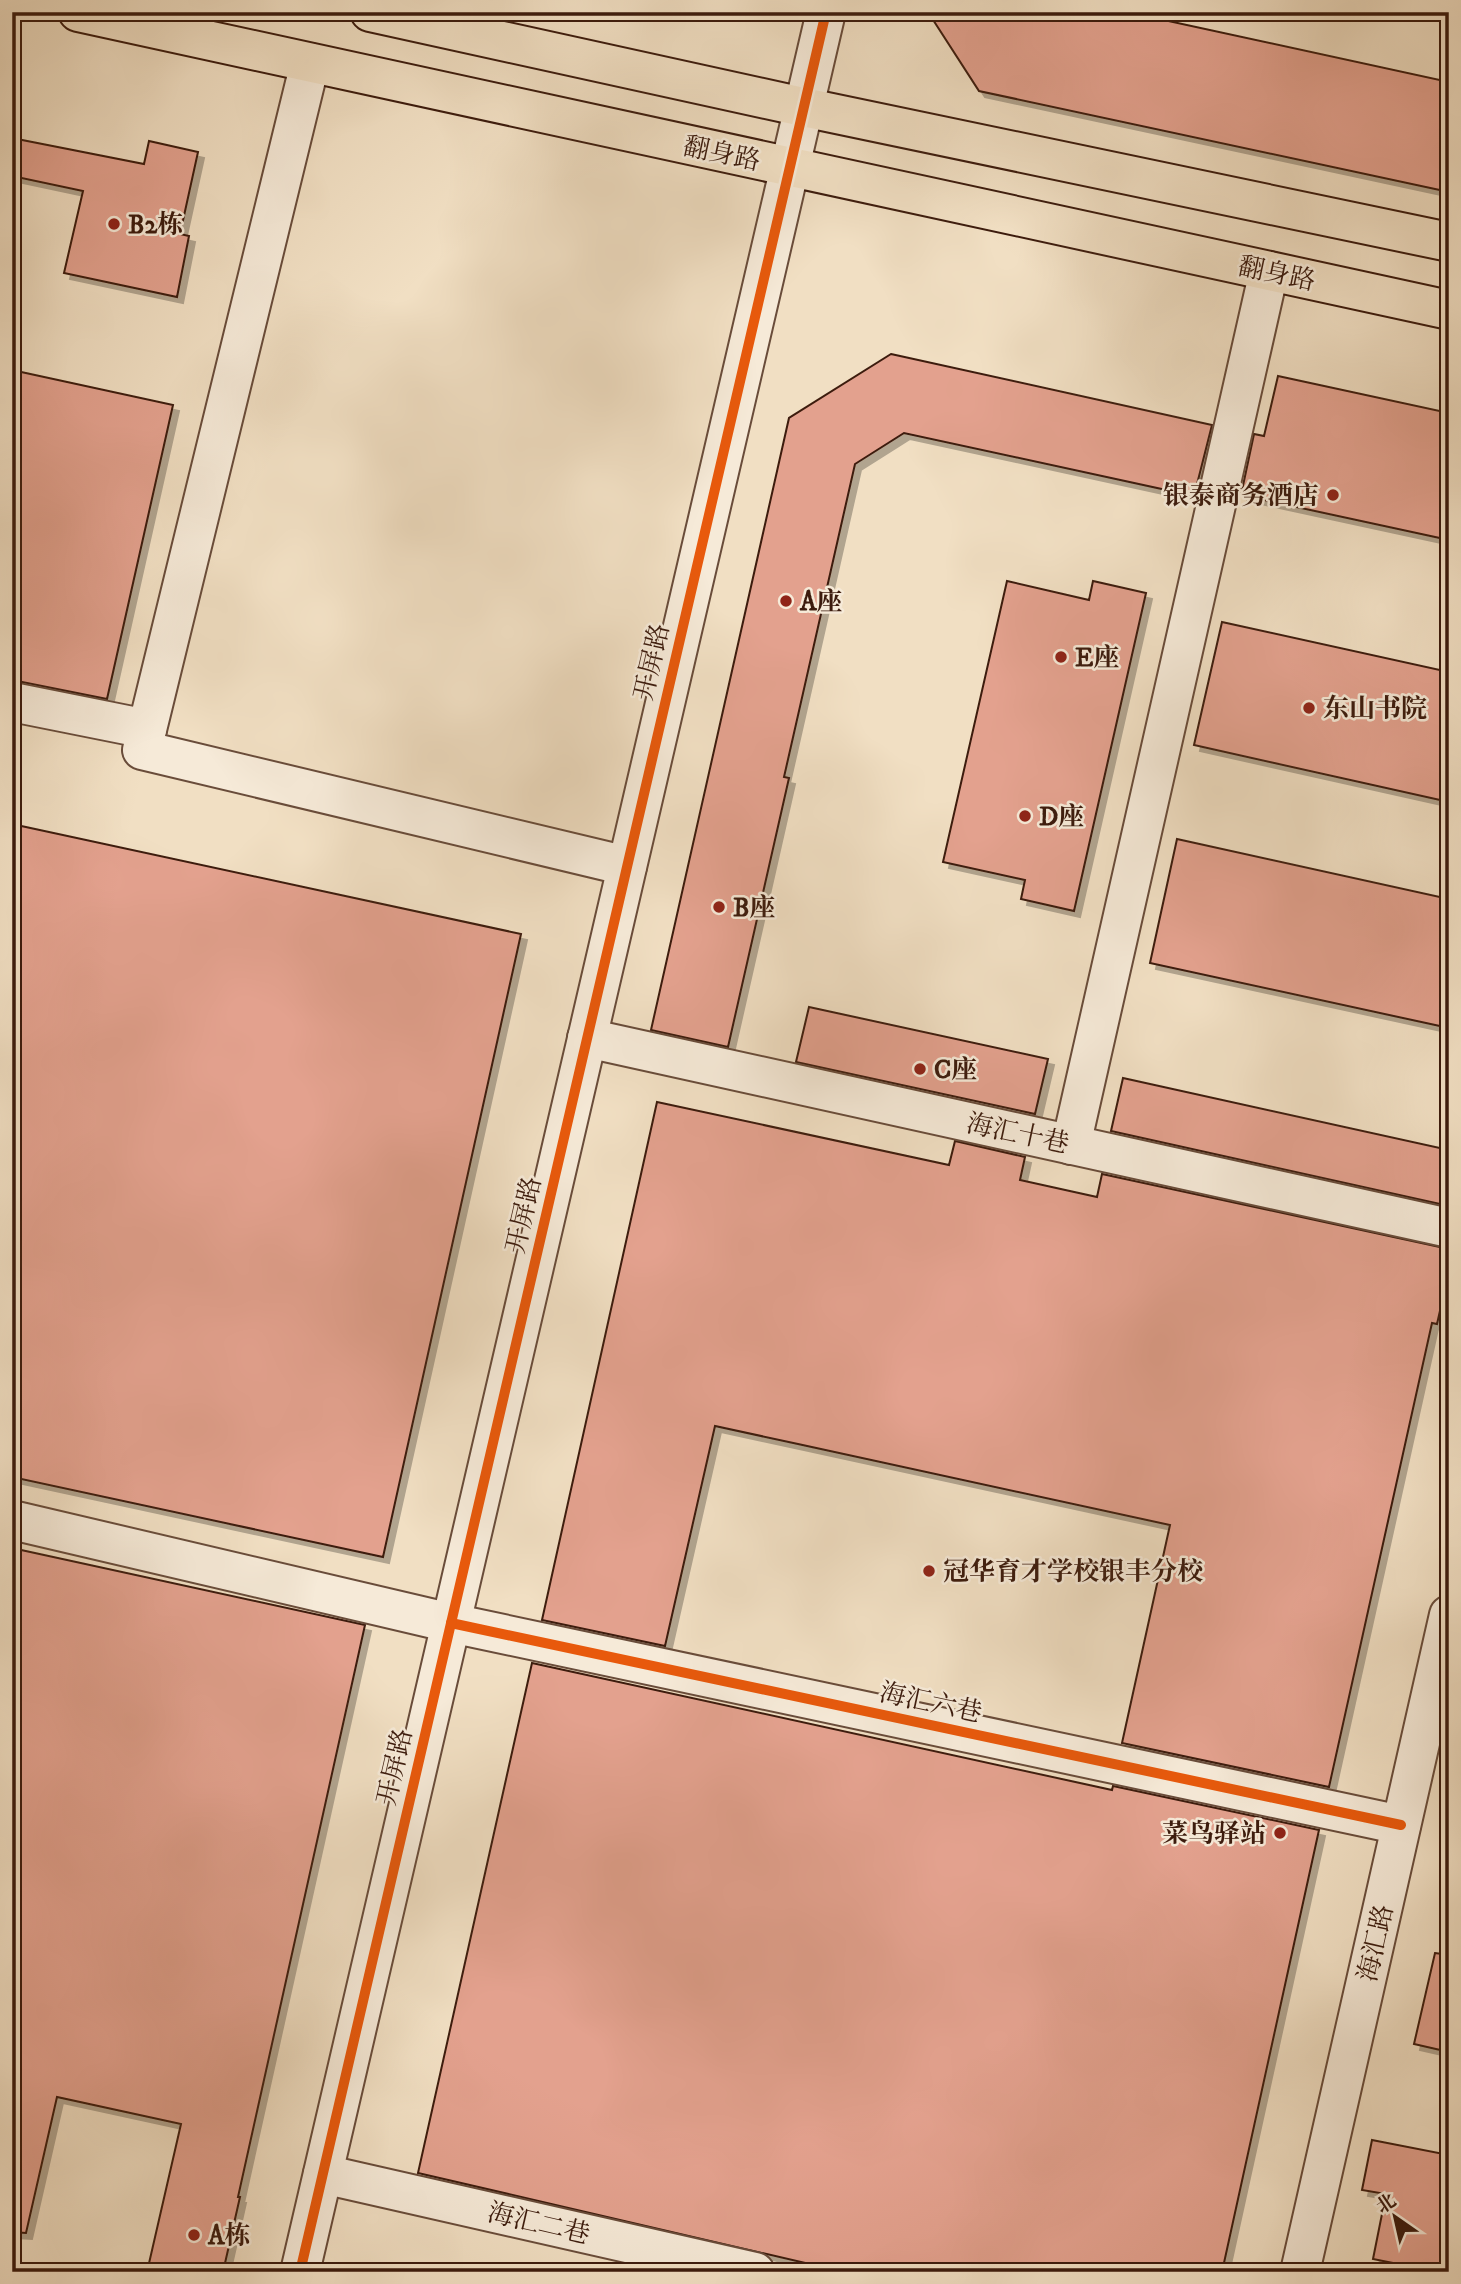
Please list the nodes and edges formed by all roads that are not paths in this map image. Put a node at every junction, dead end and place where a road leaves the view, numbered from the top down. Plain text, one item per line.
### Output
1 (78, 12) edge
2 (370, 12) edge
3 (826, 12) edge
4 (310, 63) junction
5 (803, 107) junction
6 (790, 168) junction
7 (1449, 242) edge
8 (1269, 271) junction
9 (1449, 310) edge
10 (12, 702) edge
11 (147, 729) junction
12 (627, 866) junction
13 (587, 1038) junction
14 (1071, 1145) junction
15 (1449, 1228) edge
16 (12, 1520) edge
17 (1449, 1615) edge
18 (451, 1623) junction
19 (1401, 1825) junction
20 (323, 2174) junction
21 (300, 2272) edge
22 (755, 2272) edge
23 (1300, 2272) edge

1 - 4 main road, 翻身路
2 - 5 main road
3 - 5 street, 开屏路
4 - 6 main road, 翻身路
4 - 11 street
5 - 6 street, 开屏路
5 - 7 main road
6 - 8 main road, 翻身路
6 - 12 street, 开屏路
8 - 9 main road, 翻身路
8 - 14 street
10 - 11 street
11 - 12 street
12 - 13 street, 开屏路
13 - 14 street, 海汇十巷
13 - 18 street, 开屏路
14 - 15 street, 海汇十巷
16 - 18 street, 海汇六巷
17 - 19 street, 海汇路
18 - 19 street, 海汇六巷
18 - 20 street, 开屏路
19 - 23 street, 海汇路
20 - 21 street, 开屏路
20 - 22 street, 海汇二巷

